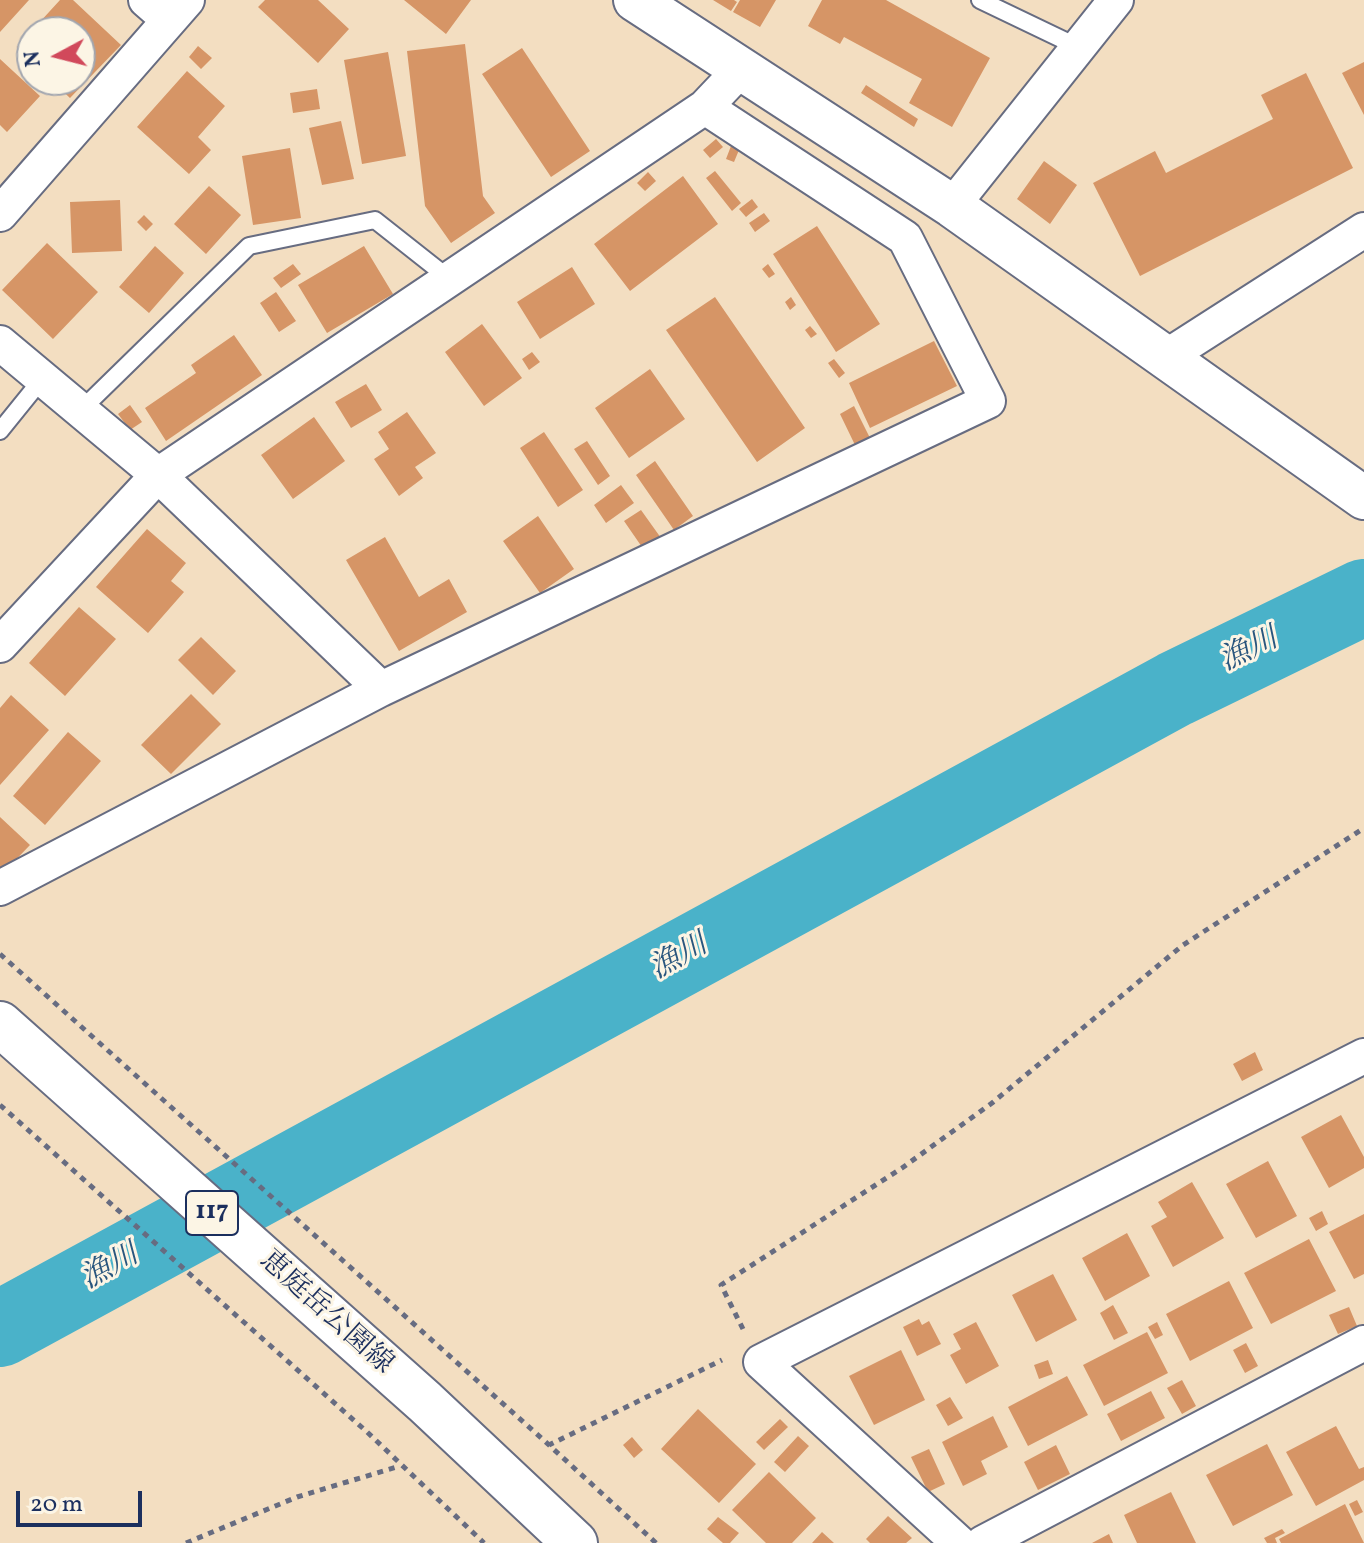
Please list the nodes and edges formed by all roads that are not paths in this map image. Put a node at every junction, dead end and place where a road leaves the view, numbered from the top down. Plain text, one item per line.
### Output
1 (635, 0) edge
2 (980, 0) edge
3 (1116, 0) edge
4 (167, 7) edge
5 (1078, 47) junction
6 (742, 68) junction
7 (705, 107) junction
8 (952, 206) junction
9 (0, 214) edge
10 (1355, 242) edge
11 (452, 281) junction
12 (0, 343) edge
13 (1166, 357) junction
14 (42, 379) junction
15 (79, 412) junction
16 (0, 431) edge
17 (158, 475) junction
18 (1364, 498) edge
19 (0, 645) edge
20 (381, 689) junction
21 (0, 888) edge
22 (0, 1024) edge
23 (1364, 1056) edge
24 (1364, 1343) edge
25 (575, 1543) edge
26 (959, 1543) edge
27 (983, 1543) edge

1 - 6 street
2 - 5 lane
3 - 5 street
4 - 9 street
5 - 8 street
6 - 7 street
6 - 8 street
7 - 11 street
7 - 20 street
8 - 13 street
10 - 13 street
11 - 15 lane
11 - 17 street
12 - 14 street
13 - 18 street
14 - 15 street
14 - 16 lane
15 - 17 street
17 - 19 street
17 - 20 street
20 - 21 street
22 - 25 main road, 恵庭岳公園線 / 117
23 - 26 street
24 - 27 street

